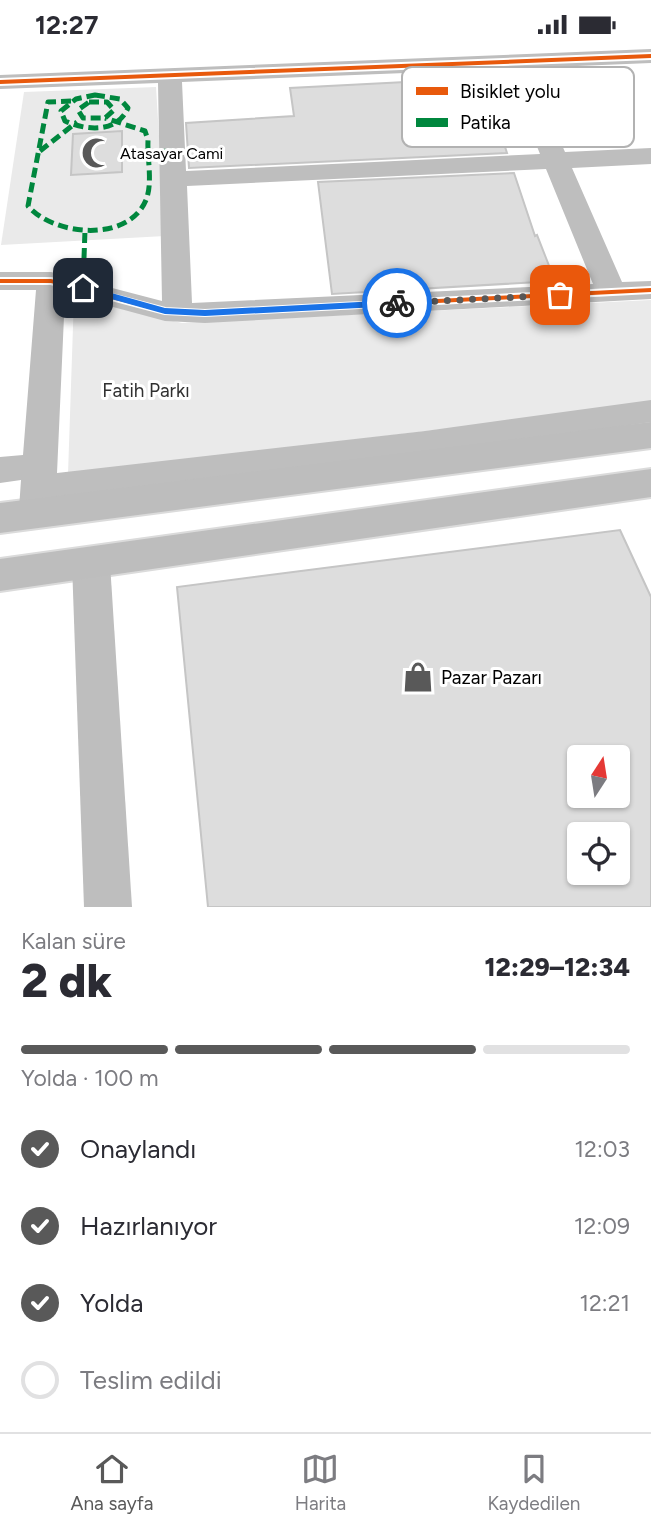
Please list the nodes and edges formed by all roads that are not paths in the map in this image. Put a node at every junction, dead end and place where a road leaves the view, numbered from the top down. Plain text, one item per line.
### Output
1 (470, 49) edge
2 (331, 52) edge
3 (651, 56) edge
4 (505, 62) junction
5 (507, 67) edge
6 (170, 75) junction
7 (2, 77) edge
8 (0, 107) edge
9 (539, 147) edge
10 (651, 156) edge
11 (545, 161) junction
12 (174, 179) junction
13 (6, 278) edge
14 (51, 281) junction
15 (651, 290) edge
16 (598, 293) junction
17 (177, 311) junction
18 (651, 411) edge
19 (651, 435) edge
20 (0, 470) edge
21 (651, 483) edge
22 (29, 496) edge
23 (91, 563) junction
24 (0, 575) edge
25 (108, 907) edge

1 - 2 street
2 - 7 street
3 - 4 street
4 - 5 street
4 - 6 street
6 - 7 street
6 - 12 street
7 - 8 street
9 - 11 street
10 - 11 street
11 - 12 street
11 - 16 street
12 - 17 street
13 - 14 street
14 - 17 street
14 - 22 street
15 - 16 street
16 - 17 street
18 - 22 street
19 - 22 main road
20 - 22 street
21 - 23 main road
23 - 24 main road
23 - 25 street

